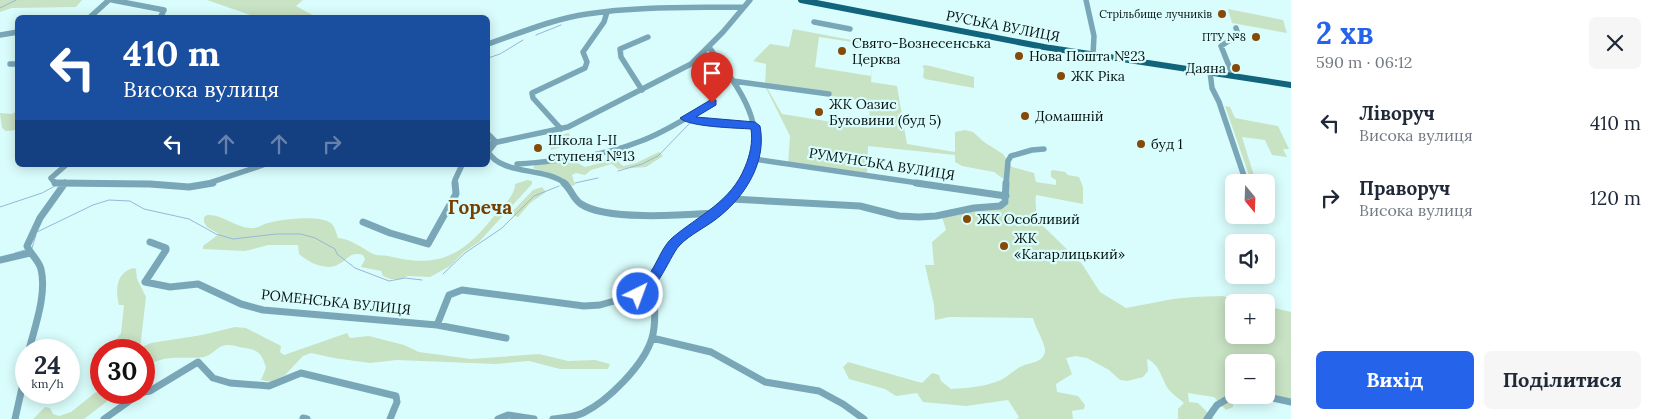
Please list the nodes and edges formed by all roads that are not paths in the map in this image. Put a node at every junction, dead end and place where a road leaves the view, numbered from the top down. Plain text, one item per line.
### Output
1 (111, 0) edge
2 (750, 0) edge
3 (801, 0) edge
4 (1084, 0) edge
5 (743, 7) junction
6 (607, 12) junction
7 (93, 15) edge
8 (162, 15) edge
9 (814, 22) dead end
10 (1236, 28) dead end
11 (850, 29) dead end
12 (15, 32) edge
13 (0, 35) edge
14 (648, 37) dead end
15 (490, 43) edge
16 (709, 47) junction
17 (1093, 55) junction
18 (10, 64) dead end
19 (15, 64) edge
20 (1210, 72) junction
21 (1233, 76) junction
22 (734, 81) junction
23 (1291, 85) edge
24 (642, 90) junction
25 (829, 94) dead end
26 (712, 103) dead end
27 (685, 118) junction
28 (755, 126) junction
29 (561, 129) junction
30 (490, 136) edge
31 (496, 142) junction
32 (490, 144) edge
33 (1044, 149) dead end
34 (490, 150) edge
35 (490, 156) edge
36 (754, 159) junction
37 (504, 165) junction
38 (64, 167) edge
39 (256, 167) edge
40 (461, 167) edge
41 (1243, 174) edge
42 (65, 183) junction
43 (1006, 196) junction
44 (732, 198) junction
45 (716, 213) junction
46 (363, 222) dead end
47 (150, 242) dead end
48 (29, 250) junction
49 (0, 260) edge
50 (652, 281) junction
51 (437, 324) junction
52 (506, 338) dead end
53 (652, 338) junction
54 (32, 339) edge
55 (155, 388) edge
56 (1275, 398) edge
57 (1225, 400) edge
58 (1291, 402) edge
59 (18, 404) edge
60 (126, 404) edge
61 (15, 419) edge
62 (104, 419) edge
63 (390, 419) edge
64 (498, 419) edge
65 (534, 419) edge
66 (554, 419) edge
67 (864, 419) edge
68 (1207, 419) edge

1 - 7 street
1 - 8 street
2 - 5 street
3 - 17 main road, РУСЬКА ВУЛИЦЯ
4 - 17 street
5 - 6 street
5 - 16 street
6 - 15 street
6 - 29 street
9 - 11 street
10 - 21 street
12 - 13 street
14 - 24 street
16 - 22 street
16 - 24 street
17 - 20 main road, РУСЬКА ВУЛИЦЯ
18 - 19 street
20 - 21 main road, РУСЬКА ВУЛИЦЯ
20 - 41 street
21 - 23 main road, РУСЬКА ВУЛИЦЯ
22 - 25 street
22 - 28 street
24 - 29 street
26 - 27 street
27 - 28 street
27 - 37 street
28 - 36 street
29 - 31 street
30 - 31 street
31 - 32 street
31 - 34 street
33 - 43 street
35 - 37 street
36 - 43 street, РУМУНСЬКА ВУЛИЦЯ
36 - 44 street
37 - 45 street
38 - 42 street
39 - 42 street
40 - 46 street
42 - 48 street
43 - 44 street
44 - 45 street
45 - 50 street
47 - 51 street, РОМЕНСЬКА ВУЛИЦЯ
48 - 49 street
48 - 54 street
50 - 51 street
50 - 53 street
51 - 52 street, РОМЕНСЬКА ВУЛИЦЯ
53 - 66 street
53 - 67 street
55 - 63 street
56 - 58 street
57 - 68 street
59 - 61 street
60 - 62 street
64 - 65 street

